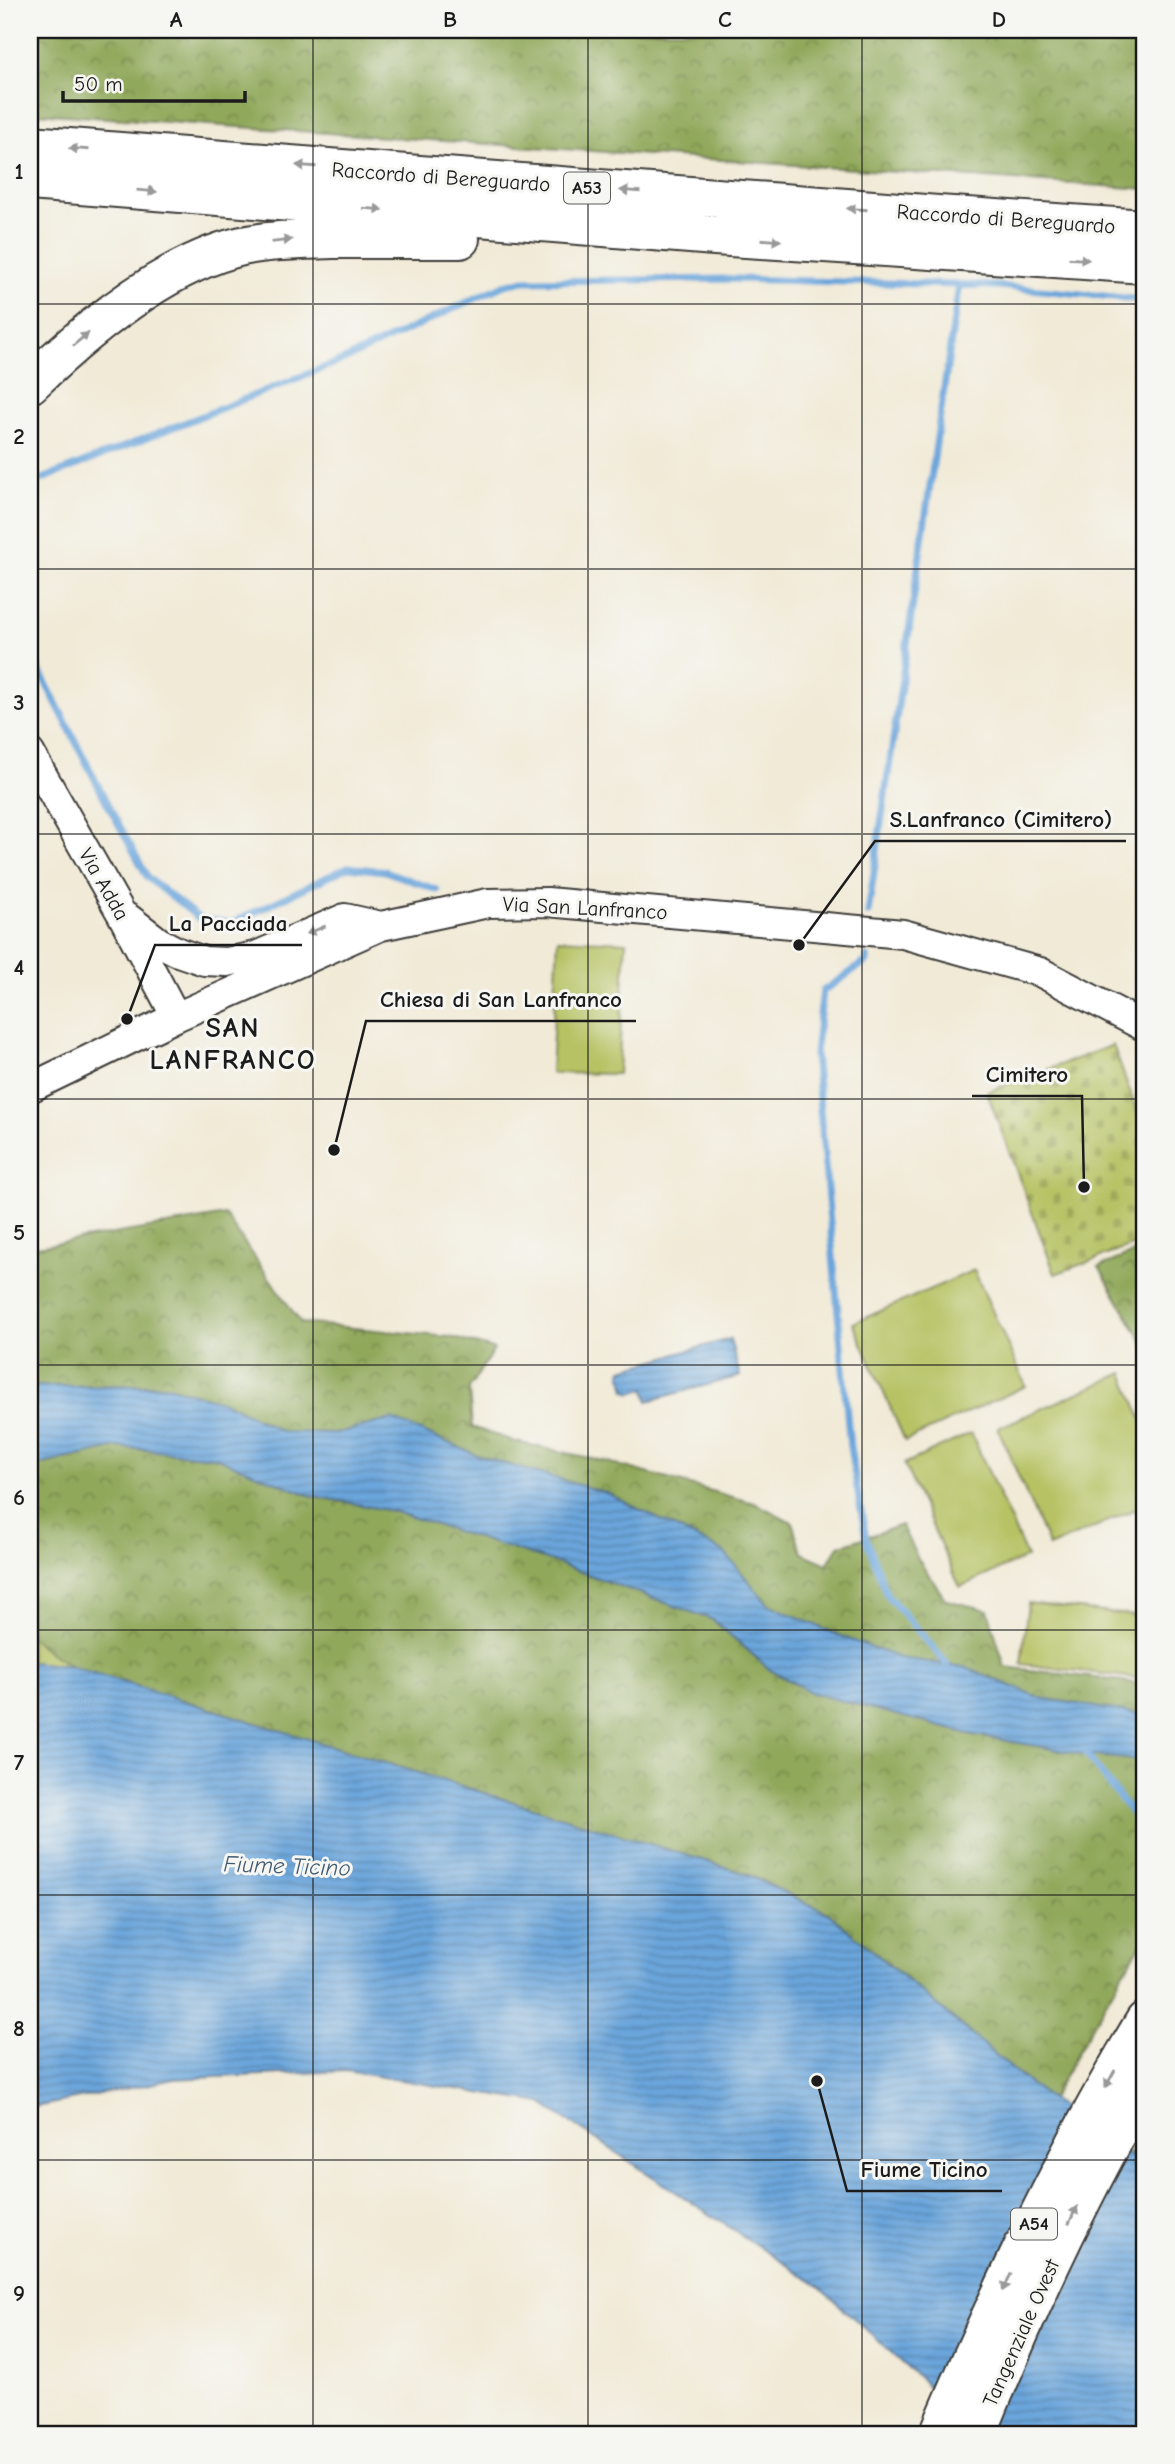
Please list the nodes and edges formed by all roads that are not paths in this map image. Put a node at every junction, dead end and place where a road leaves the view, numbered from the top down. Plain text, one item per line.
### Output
1 (30, 145) edge
2 (30, 181) edge
3 (1145, 229) edge
4 (715, 236) junction
5 (1145, 264) edge
6 (30, 384) edge
7 (32, 763) edge
8 (121, 913) junction
9 (380, 926) junction
10 (176, 1017) junction
11 (1145, 1027) edge
12 (30, 1088) edge
13 (1145, 2021) edge
14 (1145, 2084) edge
15 (939, 2434) edge
16 (977, 2434) edge

3 -> 1 highway, Raccordo di Bereguardo / A53
2 -> 4 highway, Raccordo di Bereguardo / A53
4 -> 5 highway, Raccordo di Bereguardo / A53
6 -> 4 highway
7 - 8 street, Via Adda
9 -> 8 street
8 - 10 street, Via Adda
9 - 10 street, Via San Lanfranco
9 - 11 street, Via San Lanfranco
10 - 12 street, Via San Lanfranco
13 -> 15 highway, Tangenziale Ovest / A54
16 -> 14 highway, Tangenziale Ovest / A54

